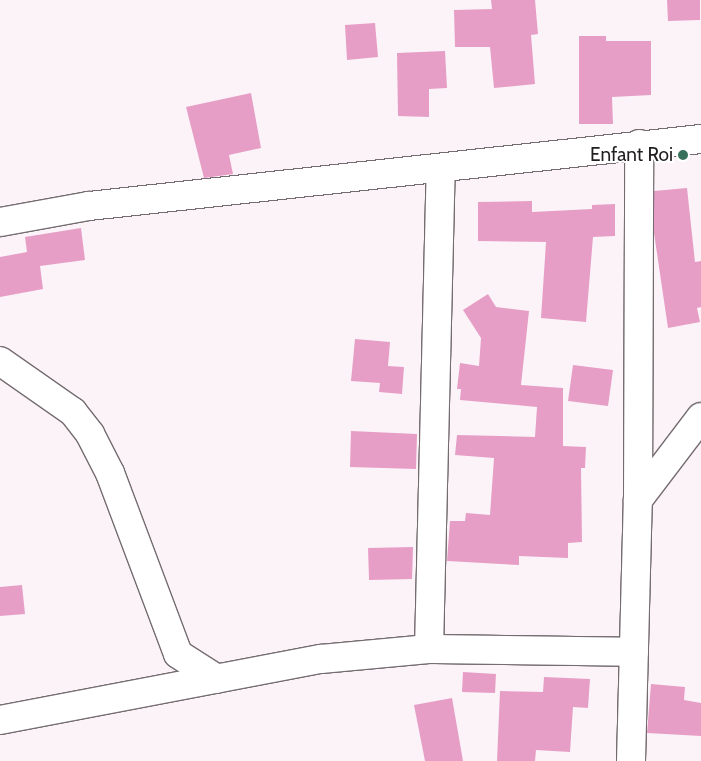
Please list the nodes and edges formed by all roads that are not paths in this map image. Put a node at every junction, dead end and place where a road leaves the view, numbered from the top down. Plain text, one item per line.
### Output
1 (701, 139) edge
2 (640, 144) junction
3 (441, 169) junction
4 (0, 222) edge
5 (0, 362) edge
6 (701, 417) edge
7 (638, 500) junction
8 (429, 649) junction
9 (634, 652) junction
10 (217, 679) junction
11 (0, 720) edge
12 (631, 761) edge

1 - 2 street
2 - 3 street
2 - 7 street
3 - 4 street
3 - 8 street
5 - 10 street
6 - 7 street
7 - 9 street
8 - 9 street
8 - 10 street
9 - 12 street
10 - 11 street

